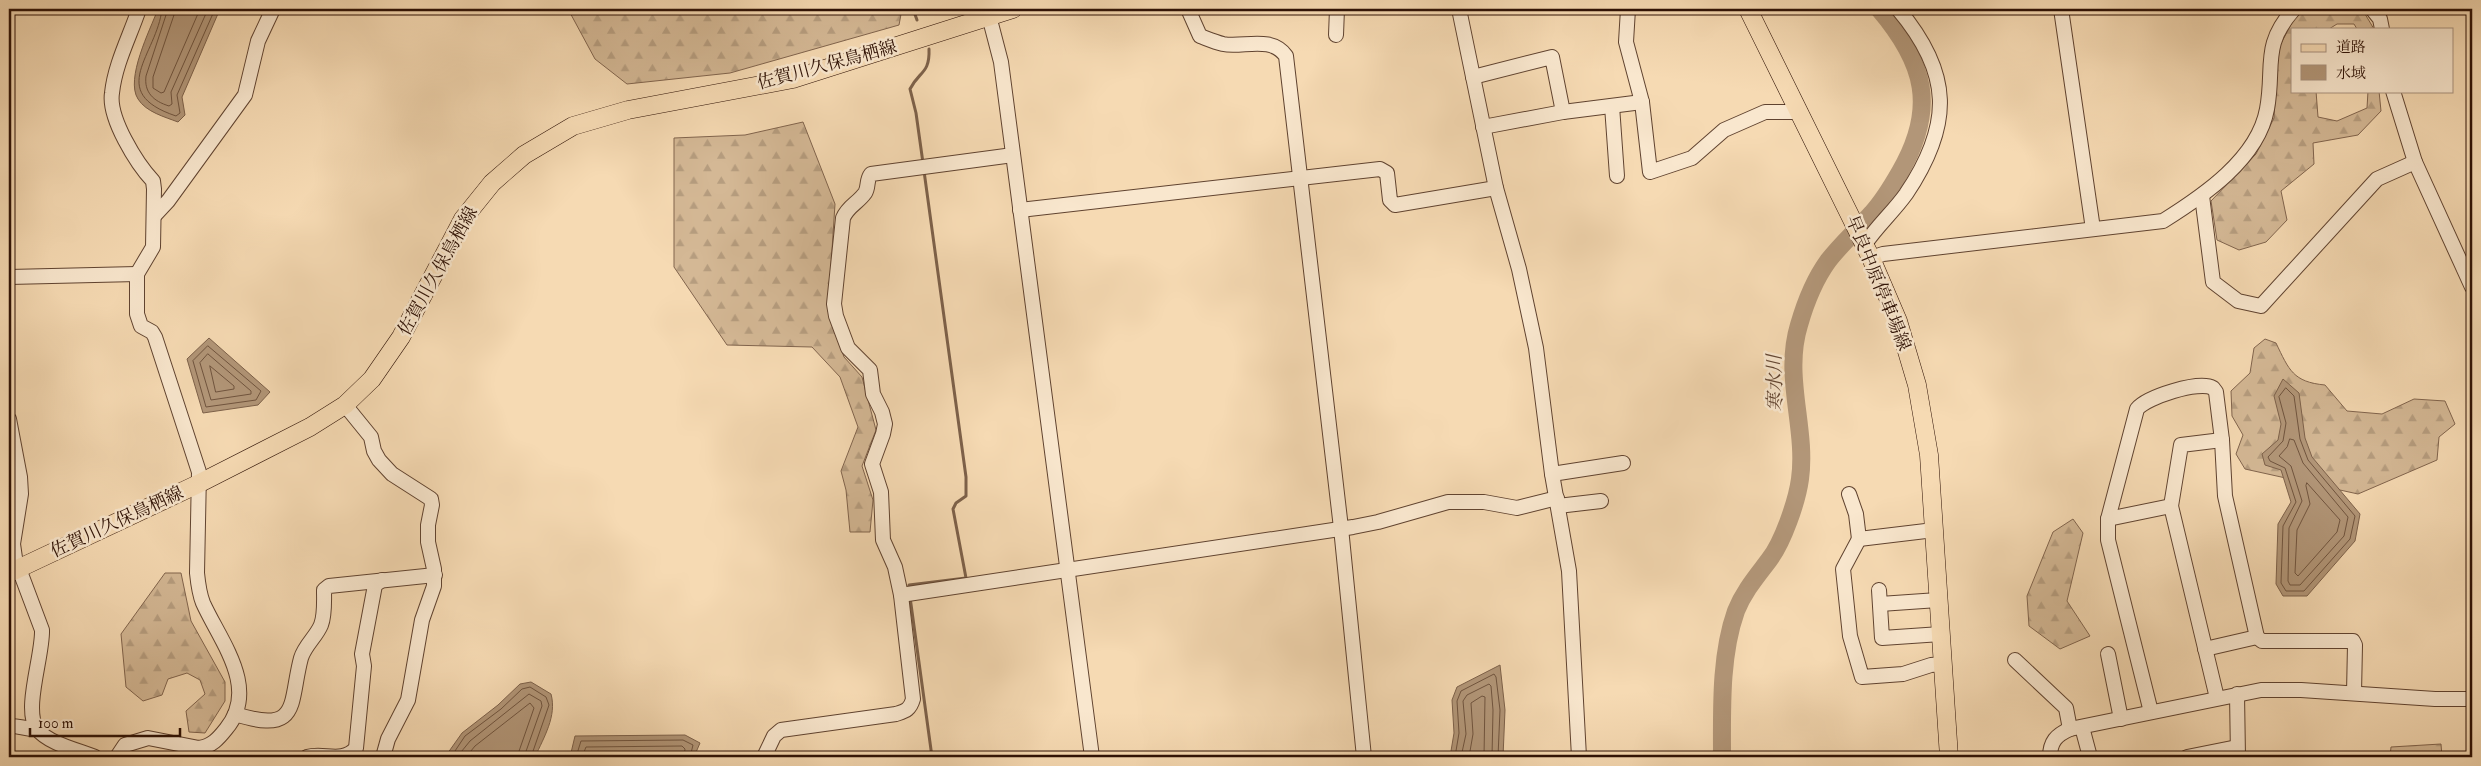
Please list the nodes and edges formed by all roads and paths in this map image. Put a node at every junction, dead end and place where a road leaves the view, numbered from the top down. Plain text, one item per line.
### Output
1 (139, 9) edge
2 (274, 9) edge
3 (1013, 9) edge
4 (1188, 9) edge
5 (1338, 9) edge
6 (1459, 9) edge
7 (1628, 9) edge
8 (1748, 9) edge
9 (1898, 9) edge
10 (2061, 9) edge
11 (2294, 9) edge
12 (2372, 9) edge
13 (989, 16) junction
14 (2382, 28) edge
15 (1336, 35) dead end
16 (1473, 76) junction
17 (2393, 92) edge
18 (1642, 102) junction
19 (1612, 106) junction
20 (1563, 112) junction
21 (1800, 112) junction
22 (1483, 127) junction
23 (1013, 155) junction
24 (2415, 162) junction
25 (1617, 176) dead end
26 (1300, 177) junction
27 (1496, 188) junction
28 (2202, 196) junction
29 (1020, 210) junction
30 (154, 216) junction
31 (2093, 229) junction
32 (1868, 251) junction
33 (137, 274) junction
34 (9, 278) edge
35 (2472, 287) edge
36 (344, 406) junction
37 (9, 419) edge
38 (2222, 440) junction
39 (1623, 463) dead end
40 (1552, 474) junction
41 (198, 484) junction
42 (1849, 494) dead end
43 (1601, 501) dead end
44 (1557, 502) junction
45 (2171, 506) junction
46 (2108, 519) junction
47 (1341, 528) junction
48 (1934, 530) junction
49 (1858, 539) junction
50 (13, 571) edge
51 (1067, 572) junction
52 (435, 575) junction
53 (382, 580) junction
54 (1879, 590) dead end
55 (908, 594) junction
56 (1938, 600) junction
57 (1880, 604) junction
58 (1941, 634) junction
59 (2257, 637) junction
60 (2205, 649) junction
61 (2108, 654) dead end
62 (2015, 660) dead end
63 (1943, 664) junction
64 (2354, 693) junction
65 (2237, 694) junction
66 (2217, 698) junction
67 (2472, 699) edge
68 (2151, 712) junction
69 (236, 714) junction
70 (2121, 719) junction
71 (9, 726) edge
72 (2076, 728) junction
73 (38, 730) junction
74 (2238, 752) edge
75 (96, 757) edge
76 (117, 757) edge
77 (307, 757) edge
78 (383, 757) edge
79 (764, 757) edge
80 (1092, 757) edge
81 (1364, 757) edge
82 (1579, 757) edge
83 (1949, 757) edge
84 (2050, 757) edge
85 (2090, 757) edge
86 (2187, 757) edge

1 - 30 street
2 - 30 street
3 - 13 main road, 佐賀川久保鳥栖線
4 - 26 street
5 - 15 street
6 - 16 street
7 - 18 street
8 - 21 main road, 早良中原停車場線
9 - 32 street
10 - 31 street
11 - 28 street
12 - 14 street
13 - 23 street
13 - 36 main road, 佐賀川久保鳥栖線
16 - 20 street
16 - 22 street
17 - 24 street
18 - 19 street
18 - 21 street
19 - 20 street
19 - 25 street
20 - 22 street
21 - 32 main road, 早良中原停車場線
22 - 27 street
23 - 29 street
23 - 55 street
24 - 28 street
24 - 35 street
26 - 27 street
26 - 29 street
26 - 47 street
27 - 40 street
28 - 31 street
29 - 51 street
30 - 33 street
31 - 32 street
32 - 48 main road, 早良中原停車場線
33 - 34 street
33 - 41 street
36 - 41 main road, 佐賀川久保鳥栖線
36 - 52 street
37 - 50 street
38 - 45 street
38 - 46 street
38 - 59 street
39 - 40 street
40 - 44 street
41 - 50 main road, 佐賀川久保鳥栖線
41 - 69 street
42 - 49 street
43 - 44 street
44 - 47 street
44 - 82 street
45 - 46 street
45 - 60 street
46 - 68 street
47 - 51 street
47 - 81 street
48 - 49 street
48 - 56 main road, 早良中原停車場線
49 - 63 street
50 - 73 street
51 - 55 street
51 - 80 street
52 - 53 street
52 - 78 street
53 - 69 street
53 - 77 street
54 - 57 street
55 - 79 street
56 - 57 street
56 - 58 main road, 早良中原停車場線
57 - 58 street
58 - 63 main road, 早良中原停車場線
59 - 60 street
59 - 64 street
60 - 66 street
61 - 70 street
62 - 72 street
63 - 83 main road, 早良中原停車場線
64 - 65 street
64 - 67 street
65 - 66 street
65 - 74 street
66 - 68 street
68 - 70 street
69 - 76 street
70 - 72 street
71 - 73 street
72 - 84 street
72 - 85 street
73 - 75 street
74 - 86 street

